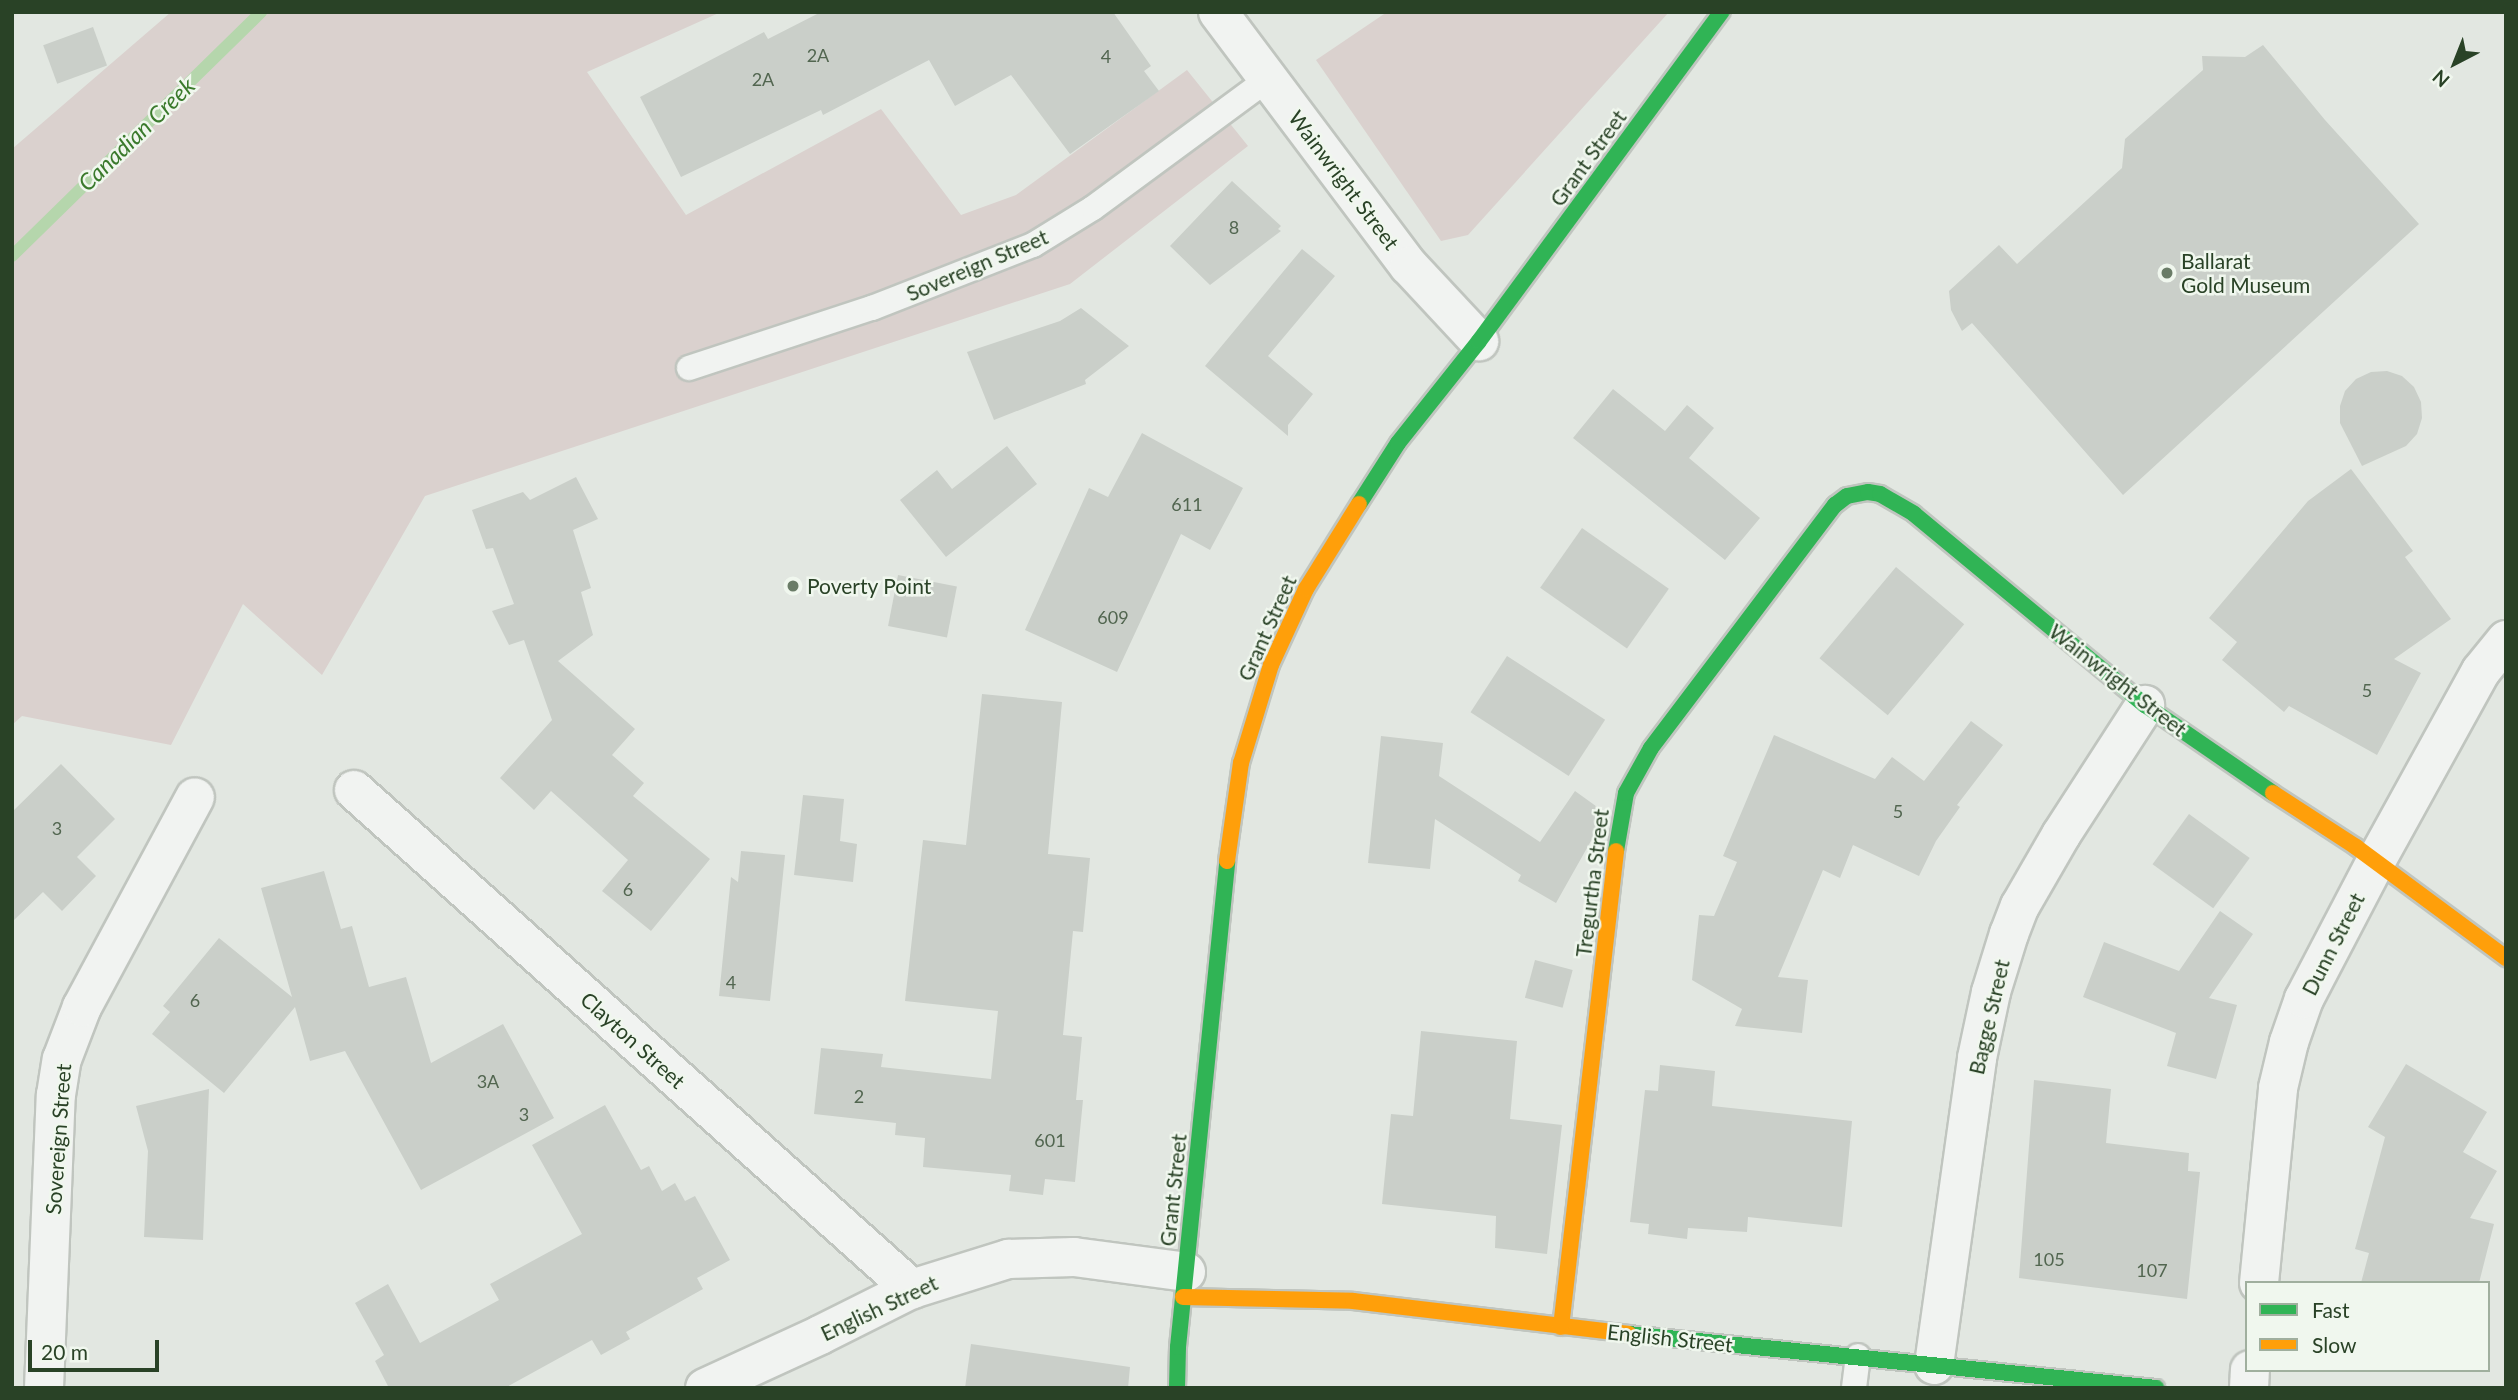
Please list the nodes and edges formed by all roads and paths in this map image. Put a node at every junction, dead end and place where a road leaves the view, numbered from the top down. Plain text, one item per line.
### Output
1 (1218, 12) edge
2 (1722, 12) edge
3 (1268, 79) junction
4 (1479, 341) junction
5 (689, 368) dead end
6 (1868, 492) joint
7 (2506, 640) edge
8 (2145, 705) junction
9 (354, 790) dead end
10 (195, 797) dead end
11 (2376, 861) junction
12 (2506, 958) edge
13 (2259, 1281) edge
14 (1185, 1284) junction
15 (912, 1289) junction
16 (1561, 1327) junction
17 (1858, 1356) junction
18 (1934, 1365) junction
19 (714, 1386) edge
20 (44, 1388) edge
21 (1177, 1388) edge
22 (1854, 1388) edge
23 (2156, 1388) edge

1 - 3 street, Wainwright Street
2 - 4 street, Grant Street
3 - 4 street, Wainwright Street
3 - 5 lane, Sovereign Street
4 - 14 street, Grant Street
6 - 8 street, Wainwright Street
6 - 16 street, Tregurtha Street
7 - 11 street, Dunn Street
8 - 11 street, Wainwright Street
8 - 18 street, Bagge Street
9 - 15 street, Clayton Street
10 - 20 street, Sovereign Street
11 - 12 street, Wainwright Street
11 - 13 street, Dunn Street
14 - 15 street, English Street
14 - 16 street, English Street
14 - 21 street, Grant Street
15 - 19 street, English Street
16 - 17 street, English Street
17 - 18 street, English Street
17 - 22 lane
18 - 23 street, English Street

